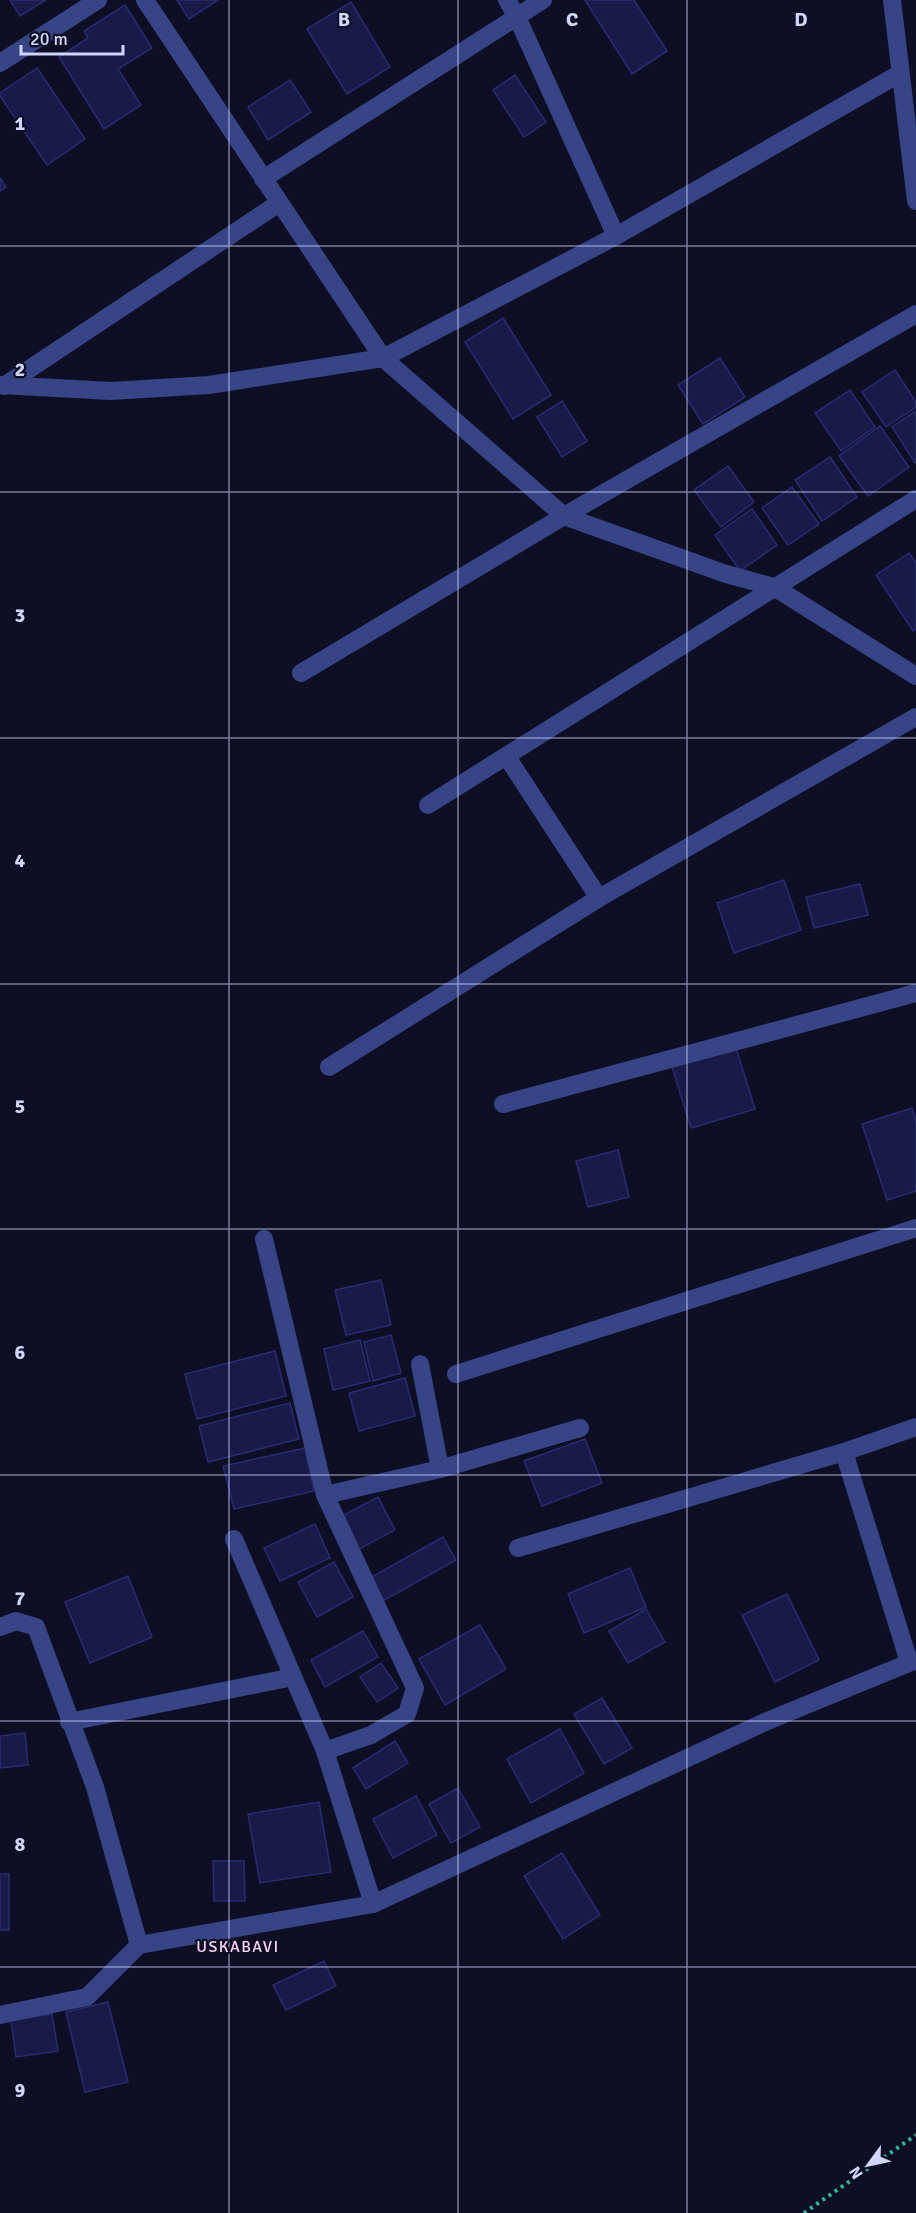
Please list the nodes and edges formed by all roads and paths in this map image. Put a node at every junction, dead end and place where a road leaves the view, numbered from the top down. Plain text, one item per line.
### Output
1 (98, 0) edge
2 (145, 0) edge
3 (507, 0) edge
4 (543, 0) edge
5 (892, 0) edge
6 (517, 18) junction
7 (0, 63) edge
8 (899, 74) junction
9 (263, 179) junction
10 (916, 201) edge
11 (279, 204) junction
12 (616, 236) junction
13 (916, 314) edge
14 (382, 358) junction
15 (2, 385) edge
16 (916, 499) edge
17 (564, 516) junction
18 (774, 587) junction
19 (301, 673) dead end
20 (916, 676) edge
21 (916, 717) edge
22 (507, 757) junction
23 (428, 805) dead end
24 (599, 898) junction
25 (916, 993) edge
26 (329, 1067) dead end
27 (503, 1104) dead end
28 (916, 1228) edge
29 (264, 1239) dead end
30 (420, 1364) dead end
31 (456, 1374) dead end
32 (916, 1427) edge
33 (580, 1428) dead end
34 (844, 1452) junction
35 (440, 1469) junction
36 (325, 1495) junction
37 (234, 1539) dead end
38 (518, 1548) dead end
39 (0, 1627) edge
40 (913, 1661) edge
41 (293, 1677) junction
42 (69, 1722) junction
43 (325, 1751) junction
44 (373, 1904) junction
45 (139, 1945) junction
46 (0, 2015) edge
47 (916, 2135) edge
48 (804, 2213) edge

1 - 7 street
2 - 9 street
3 - 6 street
4 - 6 street
5 - 8 street
6 - 9 street
6 - 12 street
8 - 10 street
8 - 12 street
9 - 11 street
11 - 14 street
11 - 15 street
12 - 14 street
13 - 17 street
14 - 15 street
14 - 17 street
16 - 18 street
17 - 18 street
17 - 19 street
18 - 20 street
18 - 22 street
21 - 24 street
22 - 23 street
22 - 24 street
24 - 26 street
25 - 27 street
28 - 31 street
29 - 36 street
30 - 35 street
32 - 34 street
33 - 35 street
34 - 38 street
34 - 40 street
35 - 36 street
36 - 43 street
37 - 41 street
39 - 42 street
40 - 44 street
41 - 42 street
41 - 43 street
42 - 45 street
43 - 44 street
44 - 45 street
45 - 46 street
47 - 48 path

